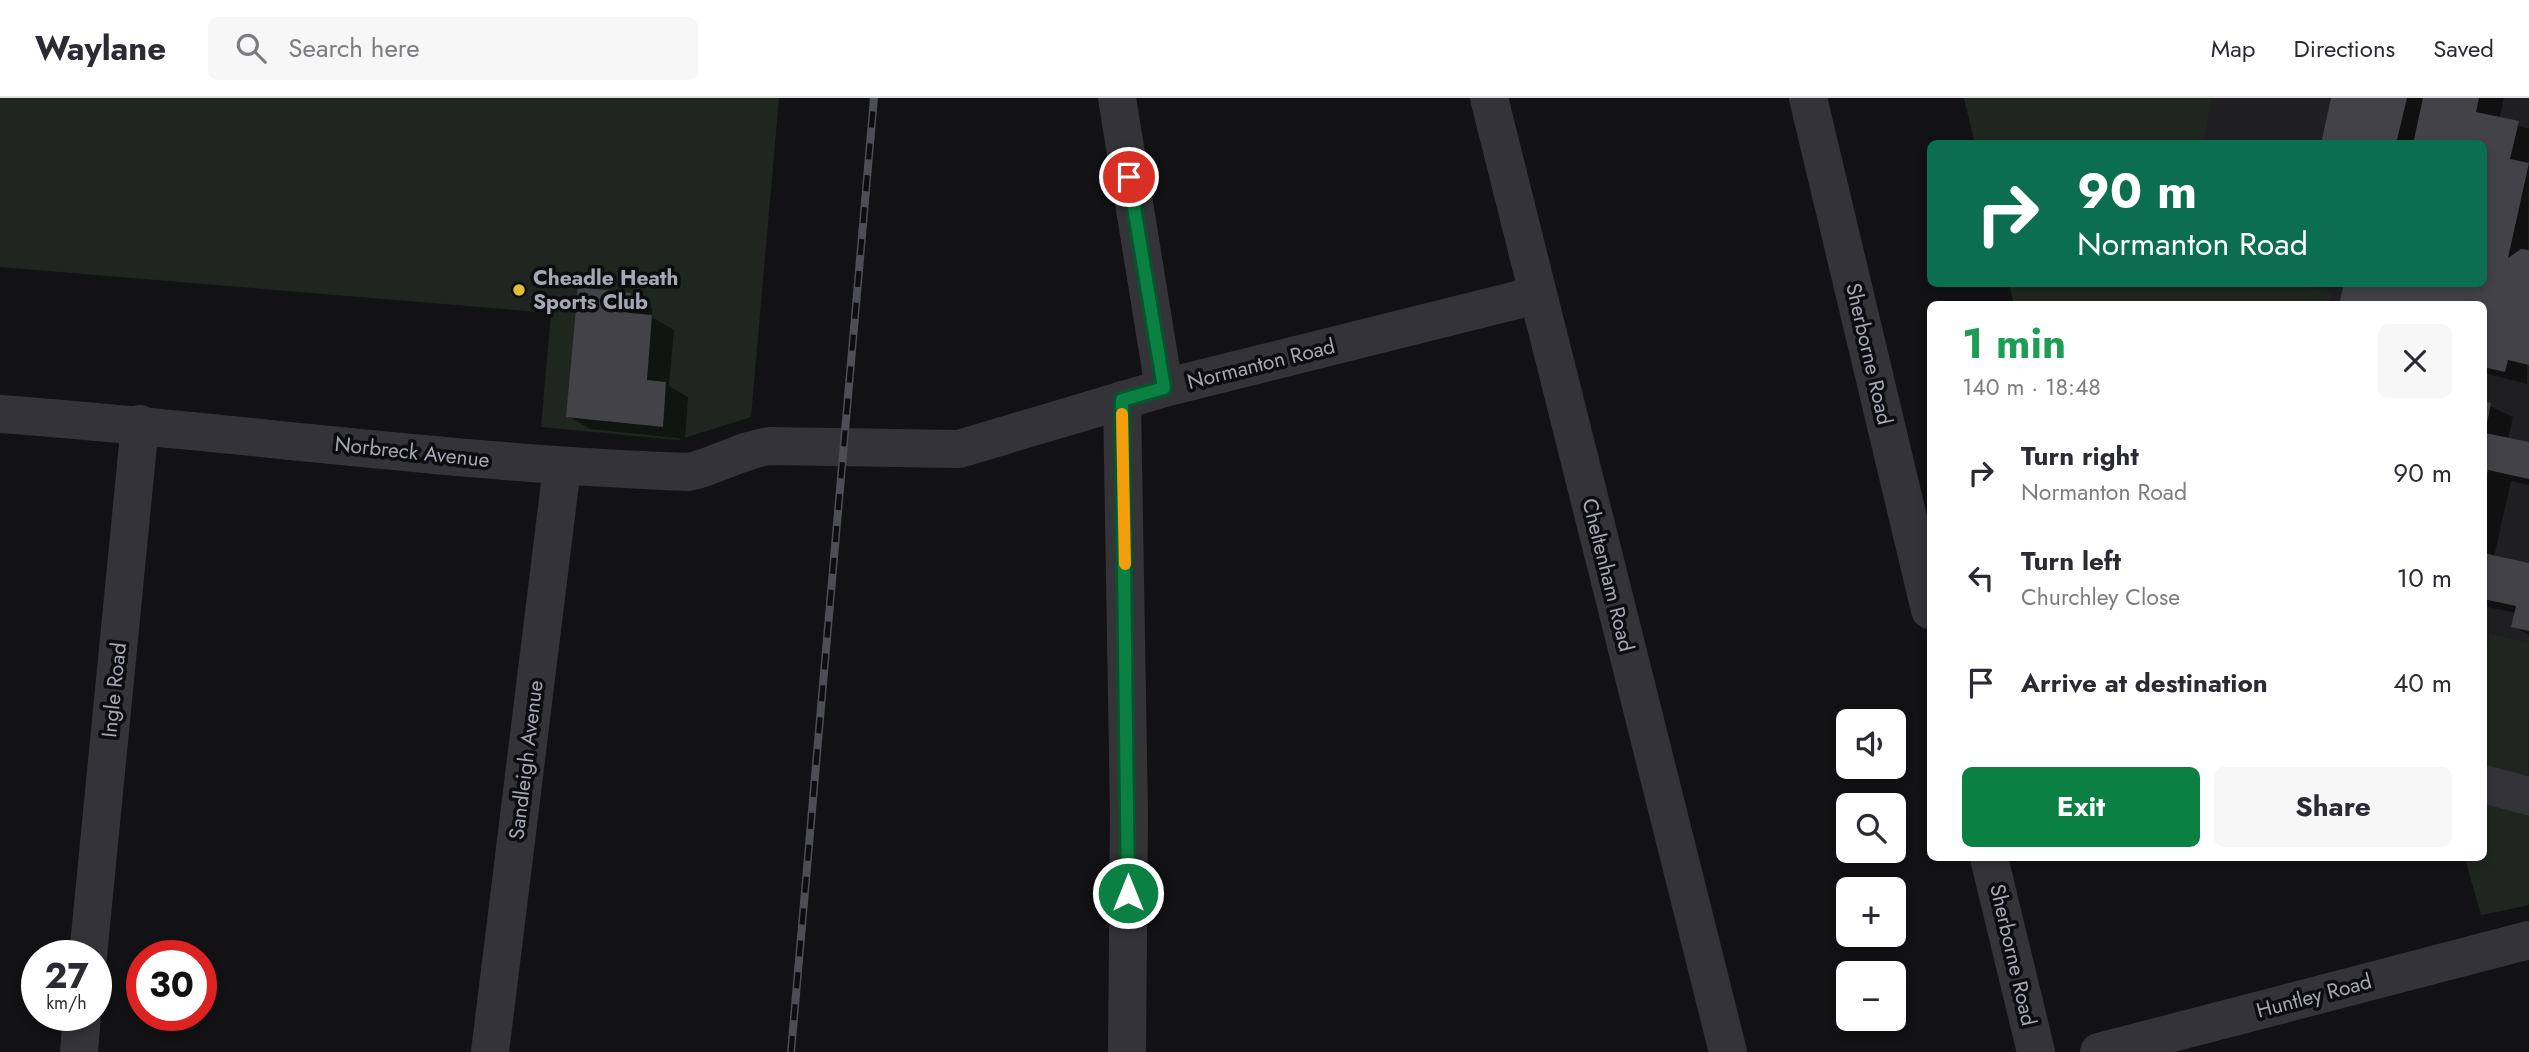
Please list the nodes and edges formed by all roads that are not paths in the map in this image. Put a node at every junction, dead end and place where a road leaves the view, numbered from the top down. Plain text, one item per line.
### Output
1 (1116, 98) edge
2 (1489, 98) edge
3 (1808, 98) edge
4 (1537, 295) junction
5 (1164, 388) junction
6 (1122, 400) junction
7 (0, 414) edge
8 (140, 424) junction
9 (819, 447) joint
10 (562, 467) junction
11 (1927, 597) edge
12 (2487, 785) edge
13 (2529, 796) edge
14 (1990, 861) edge
15 (90, 940) edge
16 (2529, 940) edge
17 (81, 1031) edge
18 (79, 1052) edge
19 (490, 1052) edge
20 (1127, 1052) edge
21 (1727, 1052) edge
22 (2036, 1052) edge
23 (2099, 1052) edge

1 - 5 street
2 - 4 street, Cheltenham Road
3 - 11 street, Sherborne Road
4 - 5 street, Normanton Road
4 - 21 street, Cheltenham Road
5 - 6 street, Normanton Road
6 - 9 street, Normanton Road
6 - 20 street
7 - 8 street, Norbreck Avenue
8 - 10 street, Norbreck Avenue
8 - 15 street, Ingle Road
9 - 10 street, Norbreck Avenue
10 - 19 street, Sandleigh Avenue
12 - 13 street
14 - 22 street, Sherborne Road
16 - 23 street, Huntley Road
17 - 18 street

